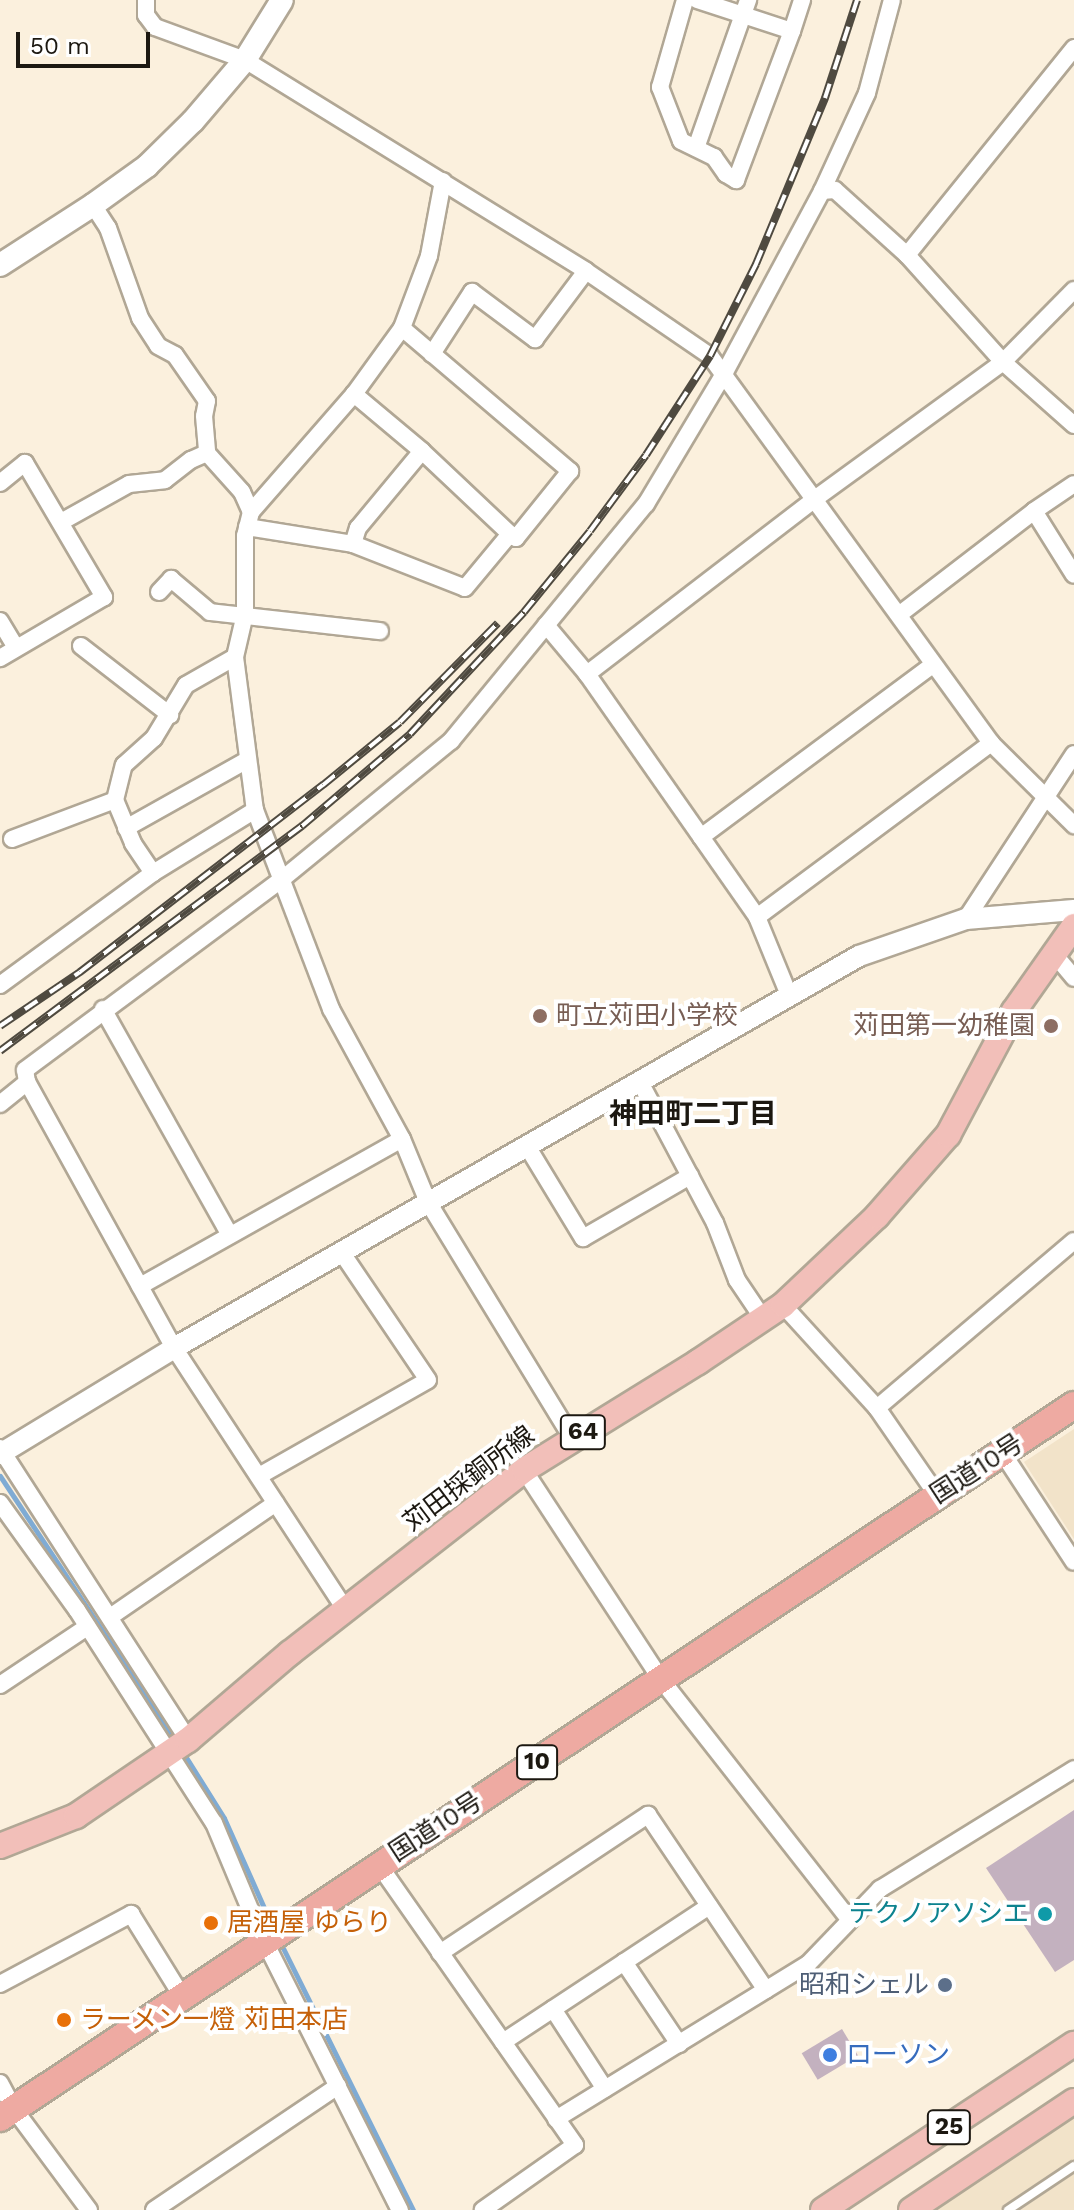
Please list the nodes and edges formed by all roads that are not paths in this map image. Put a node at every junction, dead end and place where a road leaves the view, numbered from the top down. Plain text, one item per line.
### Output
1 (146, 0) edge
2 (282, 0) edge
3 (685, 0) edge
4 (697, 0) edge
5 (802, 0) edge
6 (892, 0) edge
7 (746, 8) edge
8 (792, 31) junction
9 (1074, 48) edge
10 (245, 60) junction
11 (696, 148) junction
12 (443, 181) junction
13 (822, 191) junction
14 (93, 205) junction
15 (907, 255) junction
16 (0, 265) edge
17 (586, 271) junction
18 (1074, 290) edge
19 (402, 328) junction
20 (432, 354) junction
21 (1003, 362) junction
22 (725, 372) junction
23 (354, 394) junction
24 (1074, 425) edge
25 (422, 451) junction
26 (207, 453) junction
27 (0, 483) edge
28 (1074, 484) edge
29 (816, 498) junction
30 (1034, 511) junction
31 (249, 520) junction
32 (61, 522) junction
33 (510, 534) junction
34 (353, 544) junction
35 (1074, 575) edge
36 (159, 592) dead end
37 (245, 614) junction
38 (900, 614) junction
39 (0, 621) edge
40 (546, 625) junction
41 (380, 631) dead end
42 (81, 646) dead end
43 (16, 648) junction
44 (235, 657) junction
45 (0, 658) edge
46 (933, 665) junction
47 (587, 674) junction
48 (170, 715) junction
49 (991, 743) junction
50 (1074, 754) edge
51 (247, 760) junction
52 (1046, 794) junction
53 (115, 800) junction
54 (255, 810) junction
55 (1074, 825) edge
56 (126, 828) junction
57 (701, 837) junction
58 (12, 839) dead end
59 (153, 873) junction
60 (281, 880) junction
61 (1074, 910) edge
62 (757, 917) junction
63 (966, 919) junction
64 (1074, 926) edge
65 (1054, 954) junction
66 (1074, 978) edge
67 (0, 985) edge
68 (789, 995) junction
69 (103, 1009) junction
70 (27, 1082) junction
71 (640, 1082) junction
72 (0, 1104) edge
73 (402, 1139) junction
74 (527, 1146) junction
75 (690, 1176) junction
76 (428, 1202) junction
77 (230, 1235) junction
78 (1074, 1241) edge
79 (342, 1253) junction
80 (140, 1286) junction
81 (774, 1312) junction
82 (174, 1348) junction
83 (1074, 1386) edge
84 (1074, 1405) edge
85 (877, 1408) junction
86 (572, 1438) junction
87 (1, 1451) edge
88 (1002, 1452) junction
89 (524, 1470) junction
90 (259, 1476) junction
91 (933, 1489) junction
92 (0, 1503) edge
93 (276, 1503) junction
94 (1074, 1562) edge
95 (345, 1609) junction
96 (110, 1617) junction
97 (87, 1627) junction
98 (655, 1672) junction
99 (0, 1685) edge
100 (188, 1740) junction
101 (166, 1755) junction
102 (1074, 1769) edge
103 (0, 1846) edge
104 (379, 1865) junction
105 (709, 1906) junction
106 (849, 1919) junction
107 (262, 1936) junction
108 (440, 1953) junction
109 (624, 1962) junction
110 (0, 1984) edge
111 (178, 1990) junction
112 (766, 1990) junction
113 (553, 2009) junction
114 (503, 2042) junction
115 (679, 2044) junction
116 (1074, 2044) edge
117 (338, 2086) junction
118 (605, 2089) junction
119 (4, 2100) edge
120 (1074, 2101) edge
121 (556, 2119) junction
122 (1074, 2166) edge
123 (89, 2210) edge
124 (154, 2210) edge
125 (400, 2210) edge
126 (483, 2210) edge
127 (823, 2210) edge
128 (911, 2210) edge
129 (1008, 2210) edge

1 - 10 street
2 - 10 main road
3 - 11 street
4 - 7 street
5 - 8 street
6 - 13 street
7 - 8 street
7 - 11 street
8 - 11 street
9 - 15 street
10 - 12 street
10 - 14 main road
12 - 17 street
12 - 19 street
13 - 15 street
13 - 22 street
14 - 16 main road
14 - 26 street
15 - 21 street
17 - 20 street
17 - 22 street
18 - 21 street
19 - 20 street
19 - 23 street
20 - 33 street
21 - 24 street
21 - 29 street
22 - 29 street
22 - 40 street
23 - 25 street
23 - 31 street
25 - 33 street
25 - 34 street
26 - 31 street
26 - 32 street
27 - 32 street
28 - 30 street
29 - 38 street
29 - 47 street
30 - 35 street
30 - 38 street
31 - 34 street
31 - 37 street
32 - 43 street
33 - 34 street
36 - 37 street
37 - 41 street
37 - 44 street
38 - 46 street
39 - 43 street
40 - 47 street
40 - 60 street
42 - 48 street
43 - 45 street
44 - 48 street
44 - 51 street
46 - 49 street
46 - 57 street
47 - 57 street
48 - 53 street
49 - 52 street
49 - 62 street
50 - 52 street
51 - 54 street
51 - 56 street
52 - 55 street
52 - 63 street
53 - 56 street
53 - 58 street
54 - 59 street
54 - 60 street
56 - 59 street
57 - 62 street
59 - 67 street
60 - 69 street
60 - 73 street
61 - 63 street
62 - 68 street
63 - 68 street
64 - 65 main road, 苅田採銅所線 / 64
65 - 66 street
65 - 81 main road, 苅田採銅所線 / 64
68 - 71 street
69 - 70 street
69 - 77 street
70 - 72 street
70 - 80 street
71 - 74 street
71 - 75 street
73 - 76 street
73 - 77 street
74 - 75 street
74 - 76 street
75 - 81 street
76 - 79 street
76 - 86 street
77 - 80 street
78 - 85 street
79 - 82 street
79 - 90 street
80 - 82 street
81 - 85 street
81 - 86 main road, 苅田採銅所線 / 64
82 - 87 street
82 - 90 street
83 - 91 highway, 国道10号 / 10
84 - 88 highway, 国道10号 / 10
85 - 91 street
86 - 89 main road, 苅田採銅所線 / 64
87 - 96 street
88 - 91 highway, 国道10号 / 10
88 - 94 street
89 - 95 main road, 苅田採銅所線 / 64
89 - 98 street
90 - 93 street
91 - 98 highway, 国道10号 / 10
92 - 97 street
93 - 95 street
93 - 96 street
95 - 100 main road, 苅田採銅所線 / 64
96 - 100 street
97 - 99 street
97 - 101 street
98 - 104 highway, 国道10号 / 10
98 - 106 street
98 - 107 highway, 国道10号 / 10
100 - 101 main road, 苅田採銅所線 / 64
101 - 103 main road, 苅田採銅所線 / 64
101 - 107 street
102 - 106 street
104 - 107 highway, 国道10号 / 10
104 - 108 street
105 - 108 street
105 - 109 street
105 - 112 street
106 - 112 street
107 - 111 highway, 国道10号 / 10
107 - 117 street
108 - 114 street
109 - 113 street
109 - 115 street
110 - 111 street
111 - 119 highway, 国道10号 / 10
112 - 115 street
113 - 114 street
113 - 118 street
114 - 121 street
115 - 118 street
116 - 127 main road, 25
117 - 124 street
117 - 125 street
118 - 121 street
119 - 123 street
120 - 128 main road, 25
121 - 126 street
122 - 129 lane

